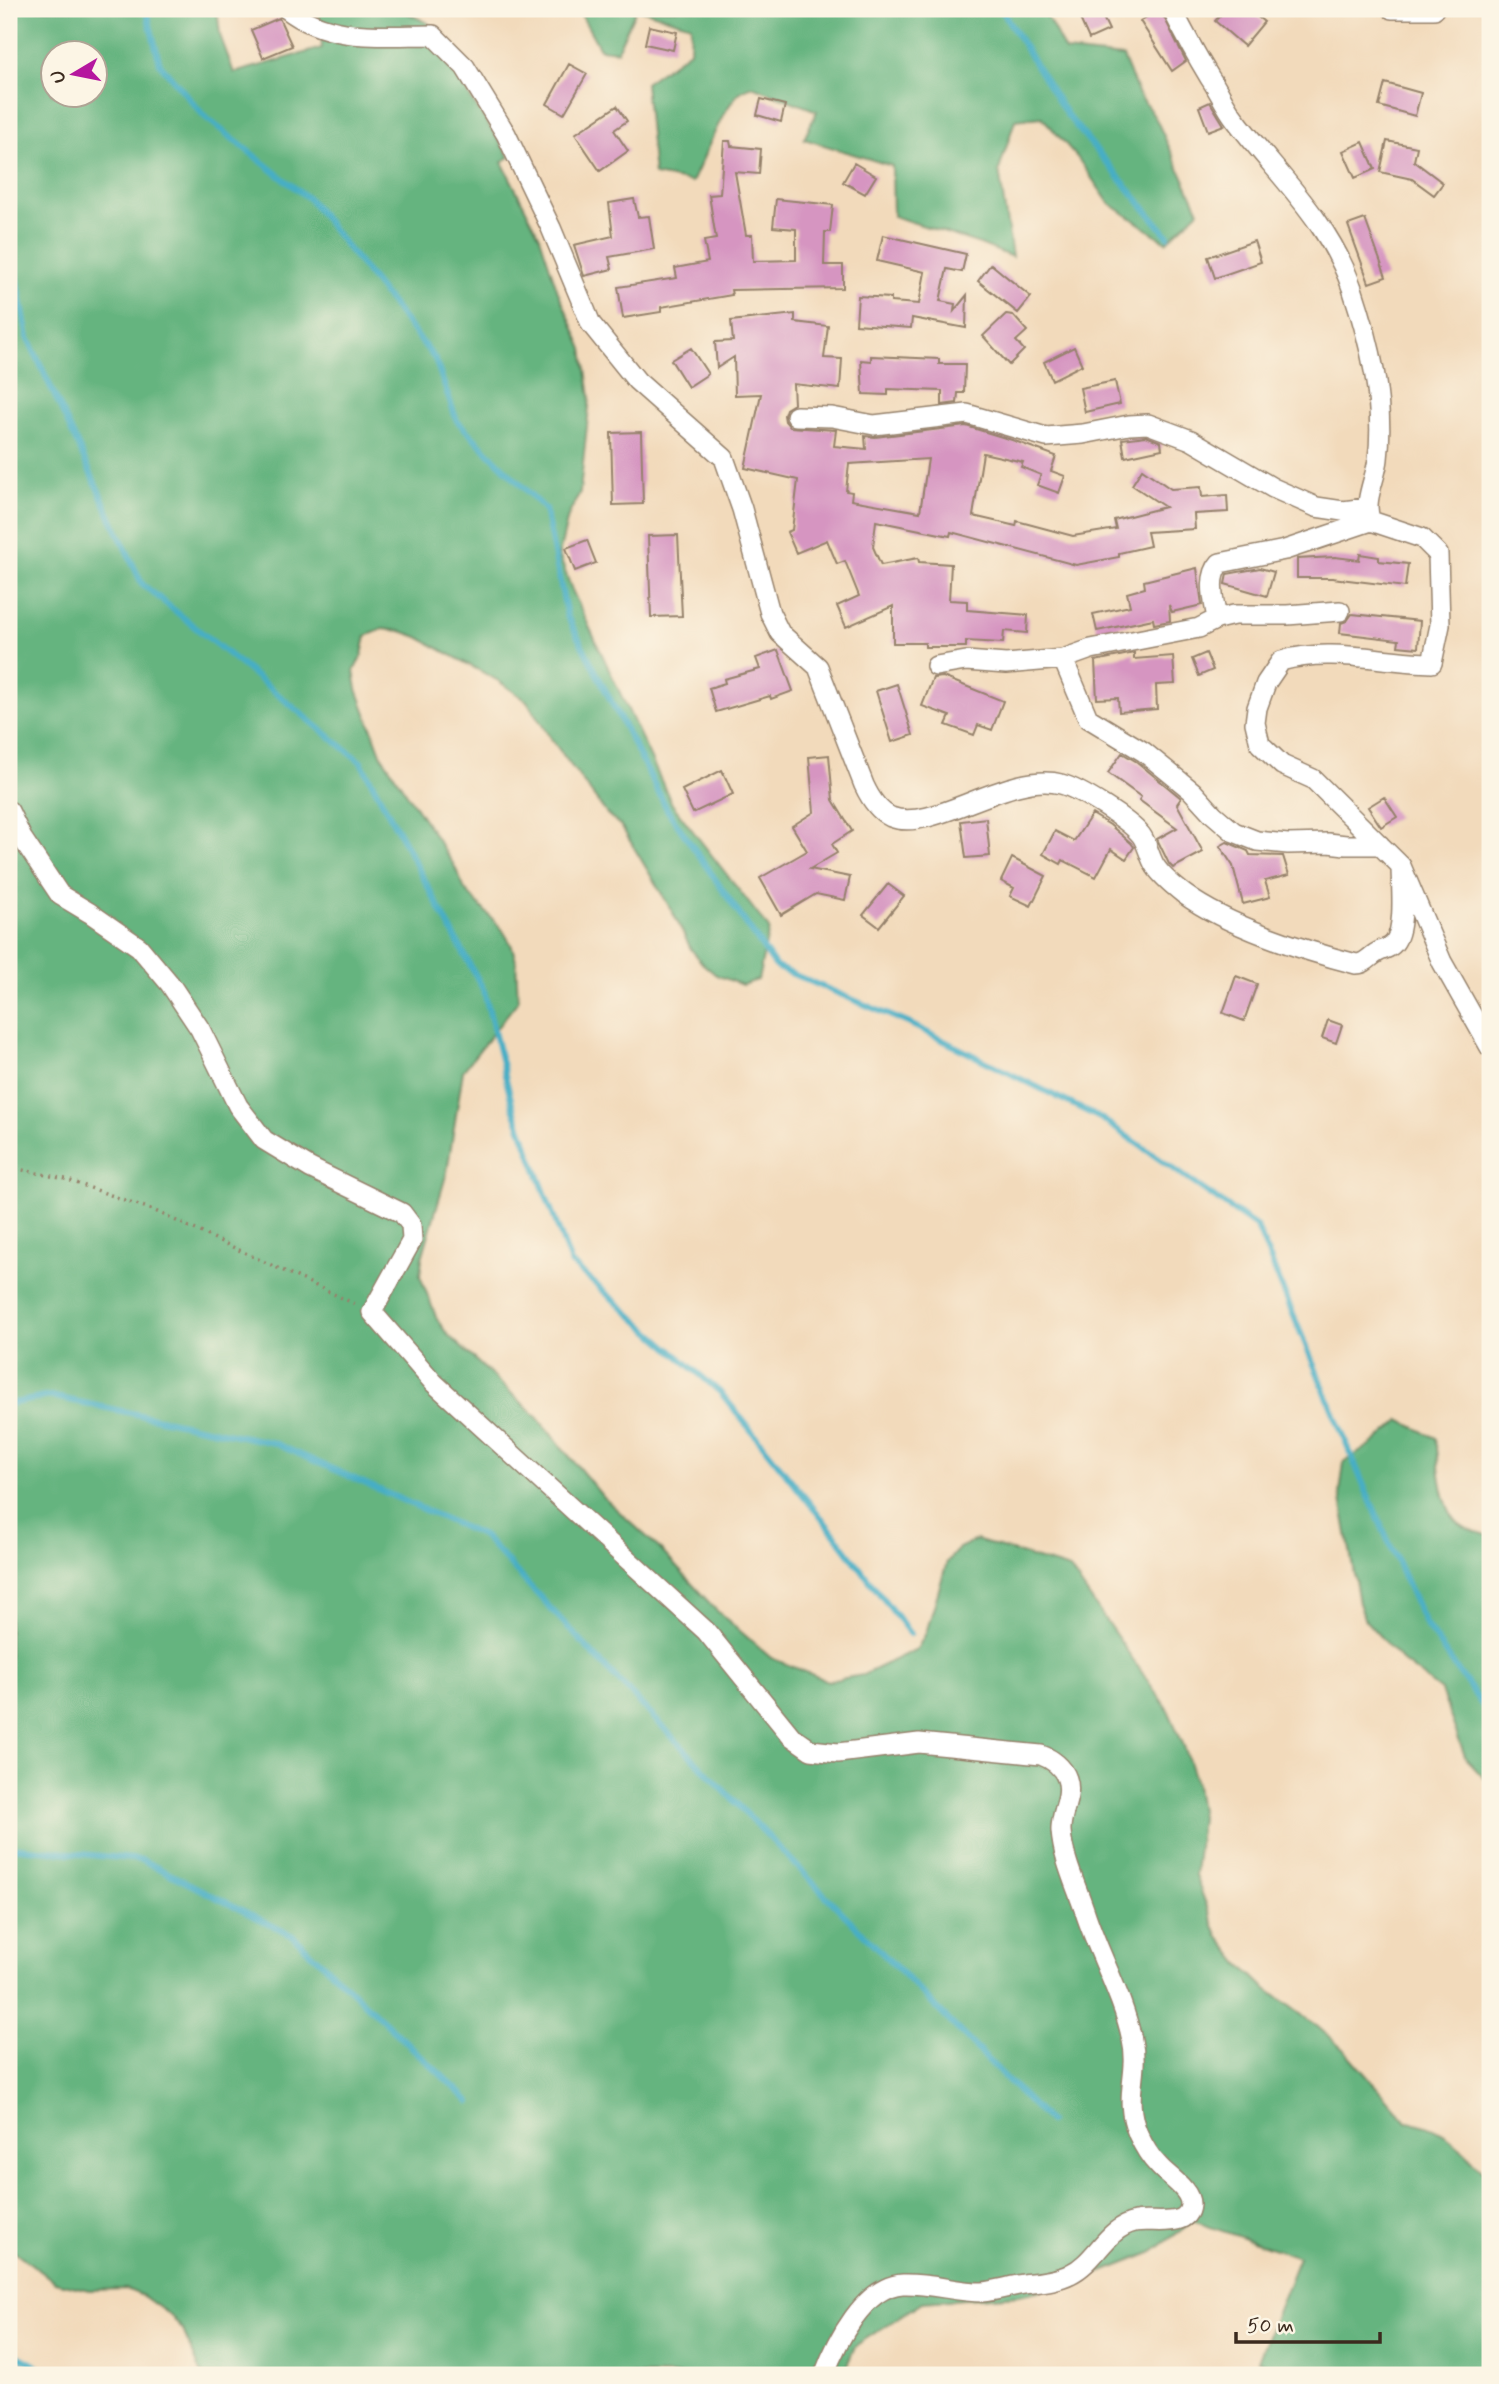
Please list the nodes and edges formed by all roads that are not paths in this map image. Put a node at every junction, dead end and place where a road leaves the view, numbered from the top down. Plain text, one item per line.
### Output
1 (287, 9) edge
2 (1172, 9) edge
3 (1392, 9) edge
4 (1434, 9) edge
5 (796, 416) dead end
6 (1369, 514) junction
7 (1340, 611) dead end
8 (1217, 619) junction
9 (1063, 659) junction
10 (936, 666) dead end
11 (9, 811) edge
12 (1380, 845) junction
13 (1401, 866) junction
14 (1490, 1047) edge
15 (824, 2375) edge

1 - 13 street
2 - 6 street
3 - 4 street
5 - 6 street
6 - 8 street
6 - 12 street
7 - 8 street
8 - 9 street
9 - 10 street
9 - 12 street
11 - 15 street
12 - 13 street
13 - 14 street

